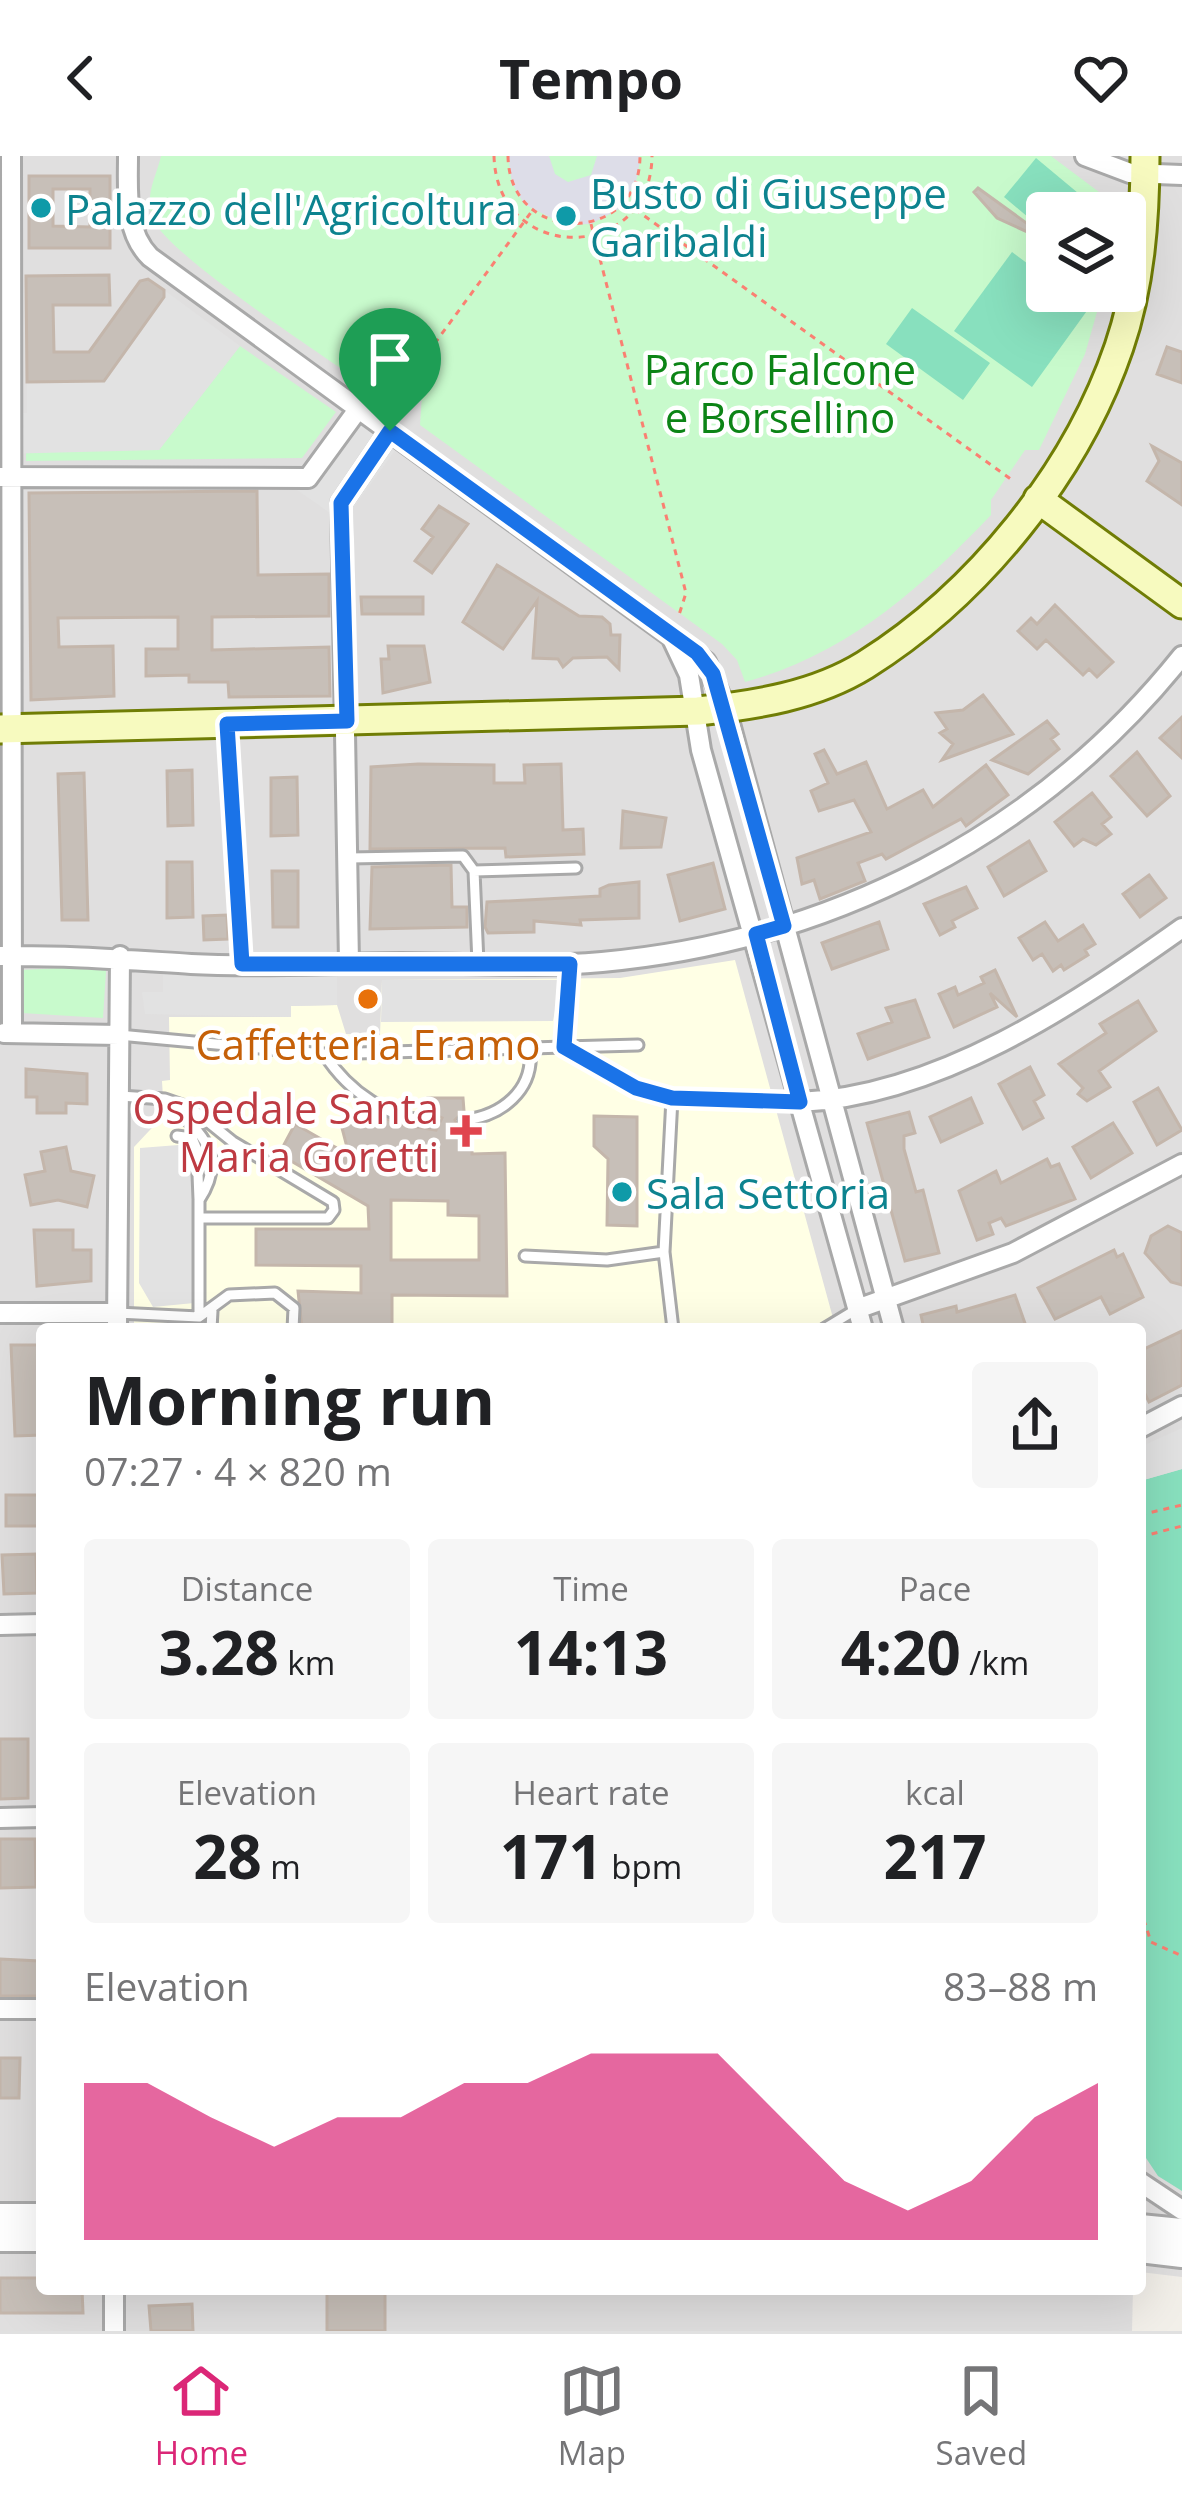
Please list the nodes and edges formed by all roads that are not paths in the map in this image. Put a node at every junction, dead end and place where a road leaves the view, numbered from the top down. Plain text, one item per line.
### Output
1 (11, 156) edge
2 (128, 156) edge
3 (1085, 156) edge
4 (1145, 166) edge
5 (1182, 175) edge
6 (359, 408) junction
7 (390, 431) junction
8 (6, 477) edge
9 (308, 478) junction
10 (1038, 499) junction
11 (341, 503) junction
12 (1182, 604) edge
13 (673, 626) junction
14 (1182, 656) edge
15 (712, 710) junction
16 (347, 721) junction
17 (227, 724) junction
18 (5, 729) edge
19 (349, 858) junction
20 (576, 868) dead end
21 (474, 871) junction
22 (784, 926) junction
23 (1182, 928) edge
24 (756, 934) junction
25 (6, 956) edge
26 (120, 956) junction
27 (350, 963) junction
28 (478, 963) junction
29 (242, 964) junction
30 (570, 964) junction
31 (6, 1033) edge
32 (119, 1035) junction
33 (638, 1045) dead end
34 (564, 1047) junction
35 (530, 1050) junction
36 (325, 1054) junction
37 (119, 1096) junction
38 (672, 1098) junction
39 (165, 1099) junction
40 (832, 1101) junction
41 (800, 1102) junction
42 (464, 1120) dead end
43 (433, 1121) dead end
44 (177, 1136) dead end
45 (1182, 1164) edge
46 (199, 1200) junction
47 (199, 1218) junction
48 (664, 1252) junction
49 (525, 1256) dead end
50 (885, 1295) junction
51 (857, 1309) junction
52 (212, 1311) junction
53 (0, 1313) edge
54 (199, 1317) junction
55 (117, 1321) edge
56 (212, 1323) edge
57 (293, 1323) edge
58 (672, 1323) edge
59 (834, 1323) edge
60 (861, 1323) edge
61 (892, 1323) edge
62 (1182, 1406) edge
63 (1146, 1424) edge
64 (36, 1624) edge
65 (0, 1625) edge
66 (36, 1817) edge
67 (0, 1818) edge
68 (0, 2009) edge
69 (36, 2009) edge
70 (1146, 2186) edge
71 (1182, 2210) edge
72 (0, 2216) edge
73 (36, 2216) edge
74 (1146, 2228) edge
75 (1182, 2231) edge
76 (0, 2239) edge
77 (36, 2239) edge
78 (1146, 2251) edge
79 (1182, 2255) edge
80 (114, 2295) edge
81 (114, 2331) edge

1 - 8 street
2 - 6 street
3 - 4 street
4 - 5 street
4 - 10 main road
6 - 7 street
6 - 9 street
7 - 11 street
7 - 13 street
8 - 9 street
8 - 18 street
9 - 11 street
10 - 12 main road
10 - 15 main road
11 - 16 street
13 - 15 street
13 - 15 street
14 - 22 street
15 - 16 main road
15 - 22 street
15 - 24 street
16 - 17 main road
16 - 19 street
17 - 18 main road
17 - 29 lane
18 - 25 street
19 - 21 lane
19 - 27 street
20 - 21 lane
21 - 28 lane
22 - 24 street
22 - 40 street
23 - 40 street
24 - 30 street
24 - 41 street
25 - 26 street
25 - 31 street
26 - 29 street
26 - 32 street
27 - 28 street
27 - 29 street
28 - 30 street
30 - 34 lane
31 - 32 street
32 - 36 lane
32 - 37 street
33 - 34 lane
34 - 35 lane
34 - 38 lane
35 - 36 lane
35 - 42 lane
36 - 43 lane
37 - 39 lane
37 - 55 street
38 - 41 lane
38 - 48 lane
39 - 46 lane
39 - 47 lane
40 - 41 street
40 - 50 street
41 - 51 street
44 - 46 lane
45 - 50 street
46 - 47 lane
47 - 54 lane
48 - 49 lane
48 - 58 lane
50 - 51 street
50 - 61 street
51 - 59 lane
51 - 60 street
52 - 54 lane
52 - 56 lane
52 - 57 lane
53 - 55 street
54 - 55 lane
62 - 63 street
64 - 65 street
66 - 67 street
68 - 69 street
70 - 71 street
72 - 73 street
74 - 75 street
76 - 77 street
78 - 79 street
80 - 81 street

